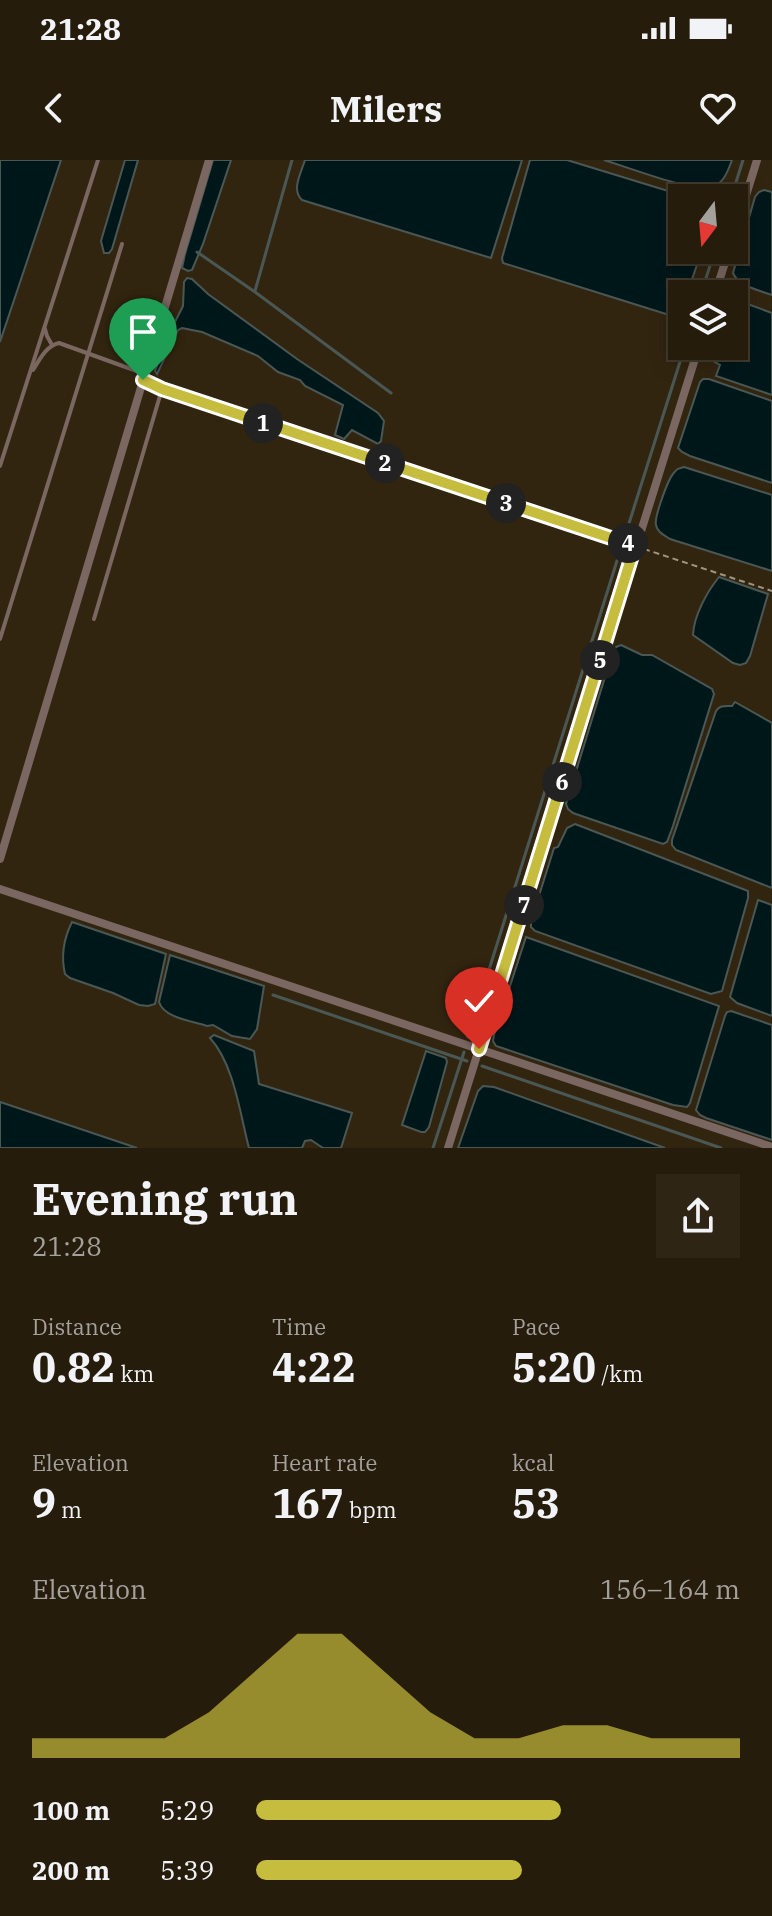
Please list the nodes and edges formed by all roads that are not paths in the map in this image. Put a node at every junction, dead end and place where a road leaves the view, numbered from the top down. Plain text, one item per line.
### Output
1 (98, 160) edge
2 (209, 160) edge
3 (757, 160) edge
4 (748, 189) edge
5 (122, 244) dead end
6 (45, 327) junction
7 (52, 345) junction
8 (89, 353) junction
9 (695, 360) edge
10 (145, 374) junction
11 (29, 375) junction
12 (162, 389) road end
13 (0, 466) edge
14 (94, 619) dead end
15 (0, 639) edge
16 (0, 859) edge
17 (0, 889) edge
18 (479, 1049) junction
19 (772, 1147) edge
20 (448, 1148) edge

1 - 6 lane
2 - 10 street
3 - 4 street
5 - 8 lane
6 - 7 lane
6 - 11 lane
7 - 8 lane
7 - 11 lane
8 - 10 lane
8 - 15 lane
9 - 18 street
10 - 16 street
11 - 13 lane
12 - 14 lane
17 - 18 street
18 - 19 street
18 - 20 street

